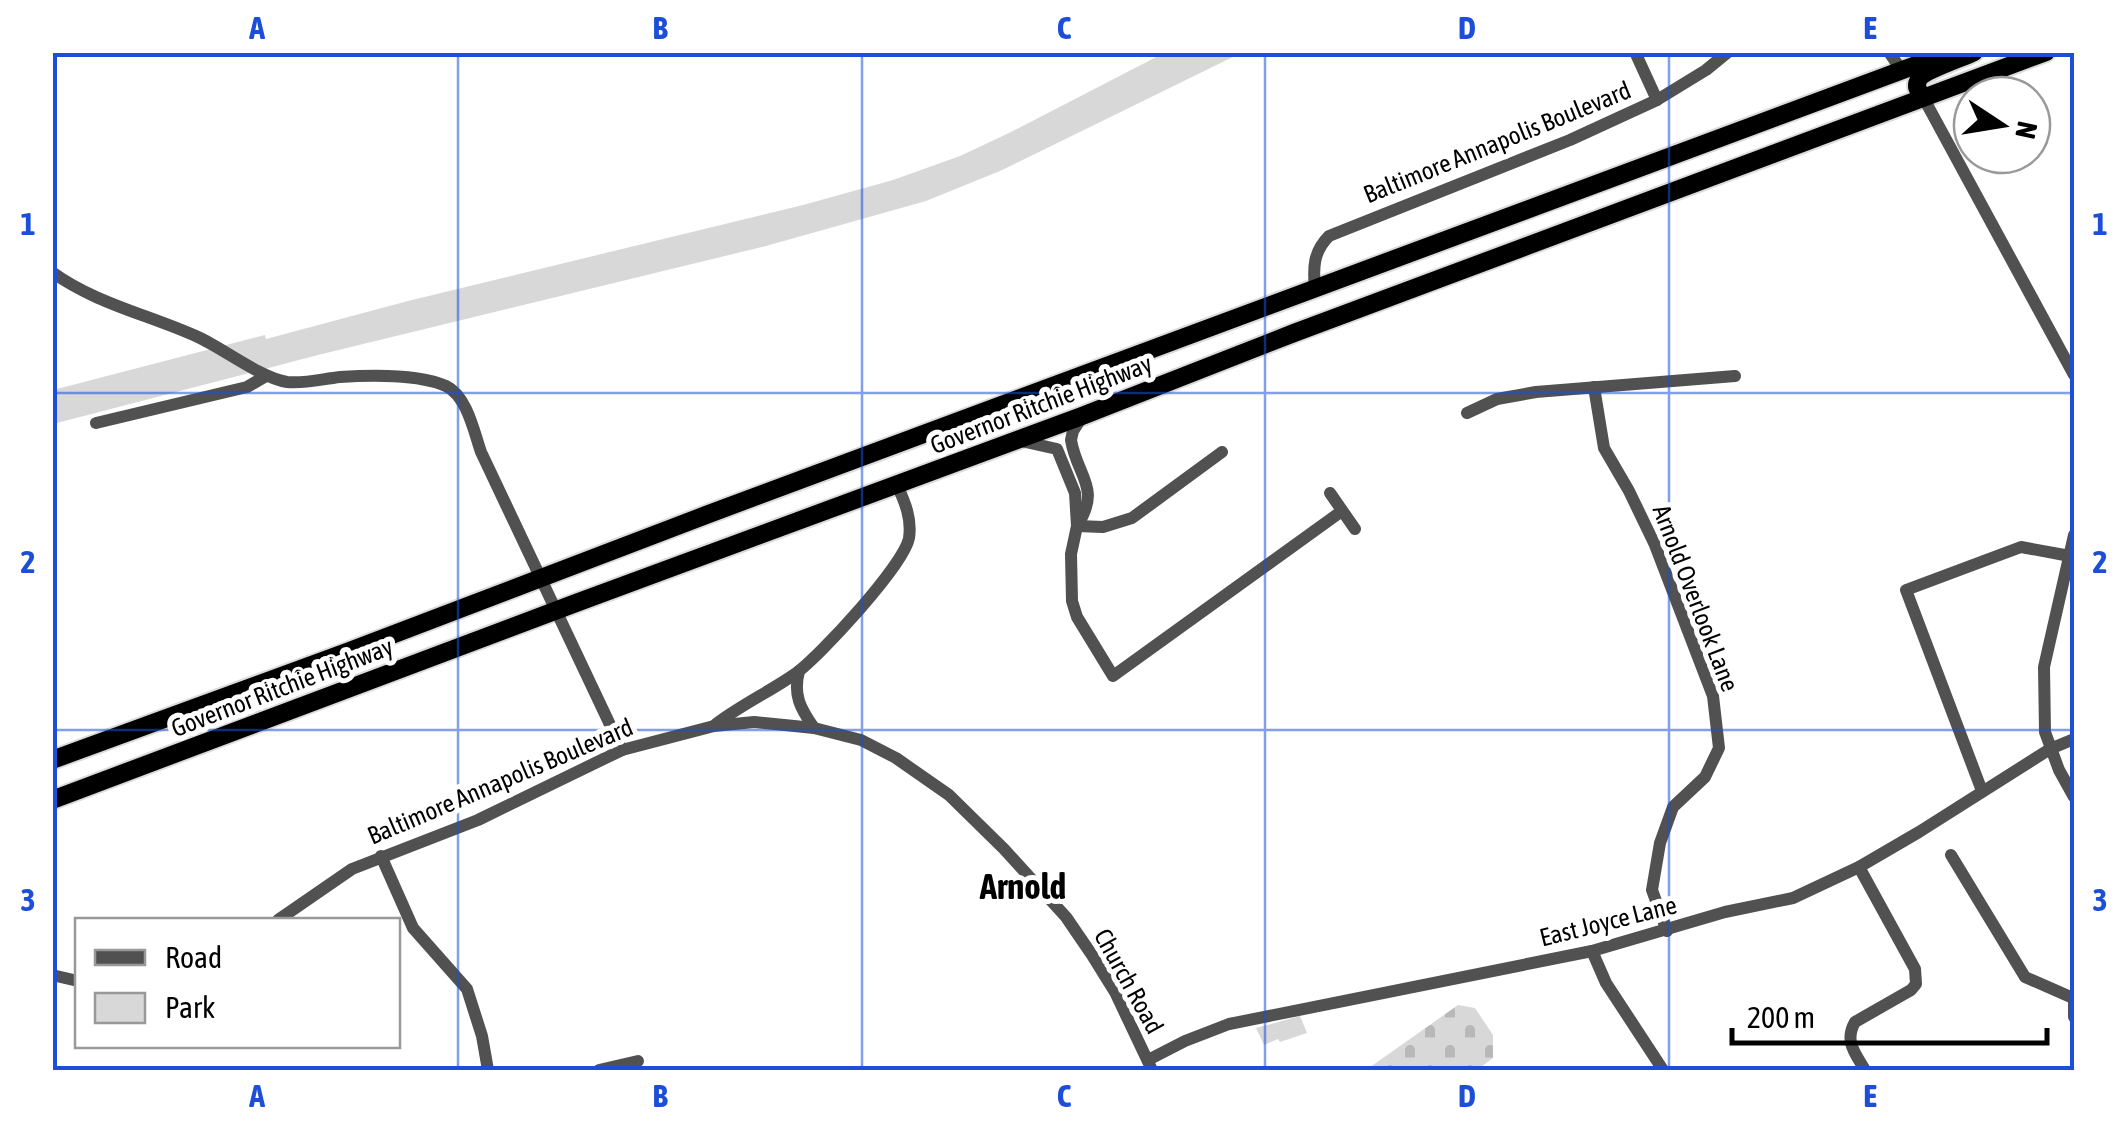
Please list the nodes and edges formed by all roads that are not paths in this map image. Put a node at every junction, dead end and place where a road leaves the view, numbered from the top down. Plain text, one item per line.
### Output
1 (1634, 52) edge
2 (1728, 52) edge
3 (1889, 52) edge
4 (1950, 52) edge
5 (1974, 52) edge
6 (2046, 52) edge
7 (1902, 70) junction
8 (1924, 97) junction
9 (1657, 100) junction
10 (1858, 122) junction
11 (55, 276) edge
12 (1315, 290) junction
13 (1294, 333) junction
14 (2074, 375) edge
15 (266, 376) junction
16 (1735, 376) dead end
17 (1594, 387) junction
18 (1467, 413) dead end
19 (1082, 416) junction
20 (96, 423) dead end
21 (1018, 440) junction
22 (1222, 452) dead end
23 (897, 485) junction
24 (1330, 494) dead end
25 (1342, 511) junction
26 (1078, 526) junction
27 (1354, 529) dead end
28 (2074, 535) edge
29 (2070, 556) junction
30 (541, 577) junction
31 (557, 610) junction
32 (799, 671) junction
33 (714, 726) junction
34 (814, 728) junction
35 (2074, 739) edge
36 (2050, 748) junction
37 (622, 750) junction
38 (52, 760) edge
39 (1982, 792) junction
40 (2074, 798) edge
41 (52, 800) edge
42 (1951, 854) dead end
43 (381, 856) junction
44 (1859, 867) junction
45 (281, 918) edge
46 (1666, 930) junction
47 (1592, 951) junction
48 (2074, 996) edge
49 (2074, 1017) edge
50 (638, 1062) dead end
51 (1150, 1065) edge
52 (488, 1070) edge
53 (599, 1070) edge
54 (1663, 1070) edge
55 (1864, 1070) edge

1 - 9 street
2 - 9 street, Baltimore Annapolis Boulevard
3 - 7 street
4 - 7 highway, Governor Ritchie Highway
5 - 8 highway
6 - 8 highway, Governor Ritchie Highway
7 - 10 highway
7 - 12 highway, Governor Ritchie Highway
8 - 10 highway, Governor Ritchie Highway
8 - 14 street
9 - 12 street, Baltimore Annapolis Boulevard
10 - 13 highway, Governor Ritchie Highway
11 - 15 street
12 - 13 highway
12 - 30 highway, Governor Ritchie Highway
13 - 19 highway, Governor Ritchie Highway
15 - 20 street
15 - 30 street
16 - 17 street
17 - 18 street
17 - 46 street, Arnold Overlook Lane
19 - 21 highway, Governor Ritchie Highway
19 - 26 street
21 - 23 highway, Governor Ritchie Highway
21 - 26 street
22 - 26 street
23 - 31 highway, Governor Ritchie Highway
23 - 32 street, Baltimore Annapolis Boulevard
24 - 25 street
25 - 26 street
25 - 27 street
28 - 29 street
29 - 36 street
29 - 39 street
30 - 31 street
30 - 38 highway, Governor Ritchie Highway
31 - 37 street
31 - 41 highway, Governor Ritchie Highway
32 - 33 street, Baltimore Annapolis Boulevard
32 - 34 street
33 - 34 street, Church Road
33 - 37 street, Baltimore Annapolis Boulevard
34 - 51 street, Church Road
35 - 36 street, East Joyce Lane
36 - 39 street, East Joyce Lane
36 - 40 street
37 - 43 street, Baltimore Annapolis Boulevard
39 - 44 street, East Joyce Lane
42 - 48 street
43 - 45 street, Baltimore Annapolis Boulevard
43 - 52 street
44 - 46 street, East Joyce Lane
44 - 55 street
46 - 47 street, East Joyce Lane
47 - 51 street, East Joyce Lane
47 - 54 street
48 - 49 street
50 - 53 street

